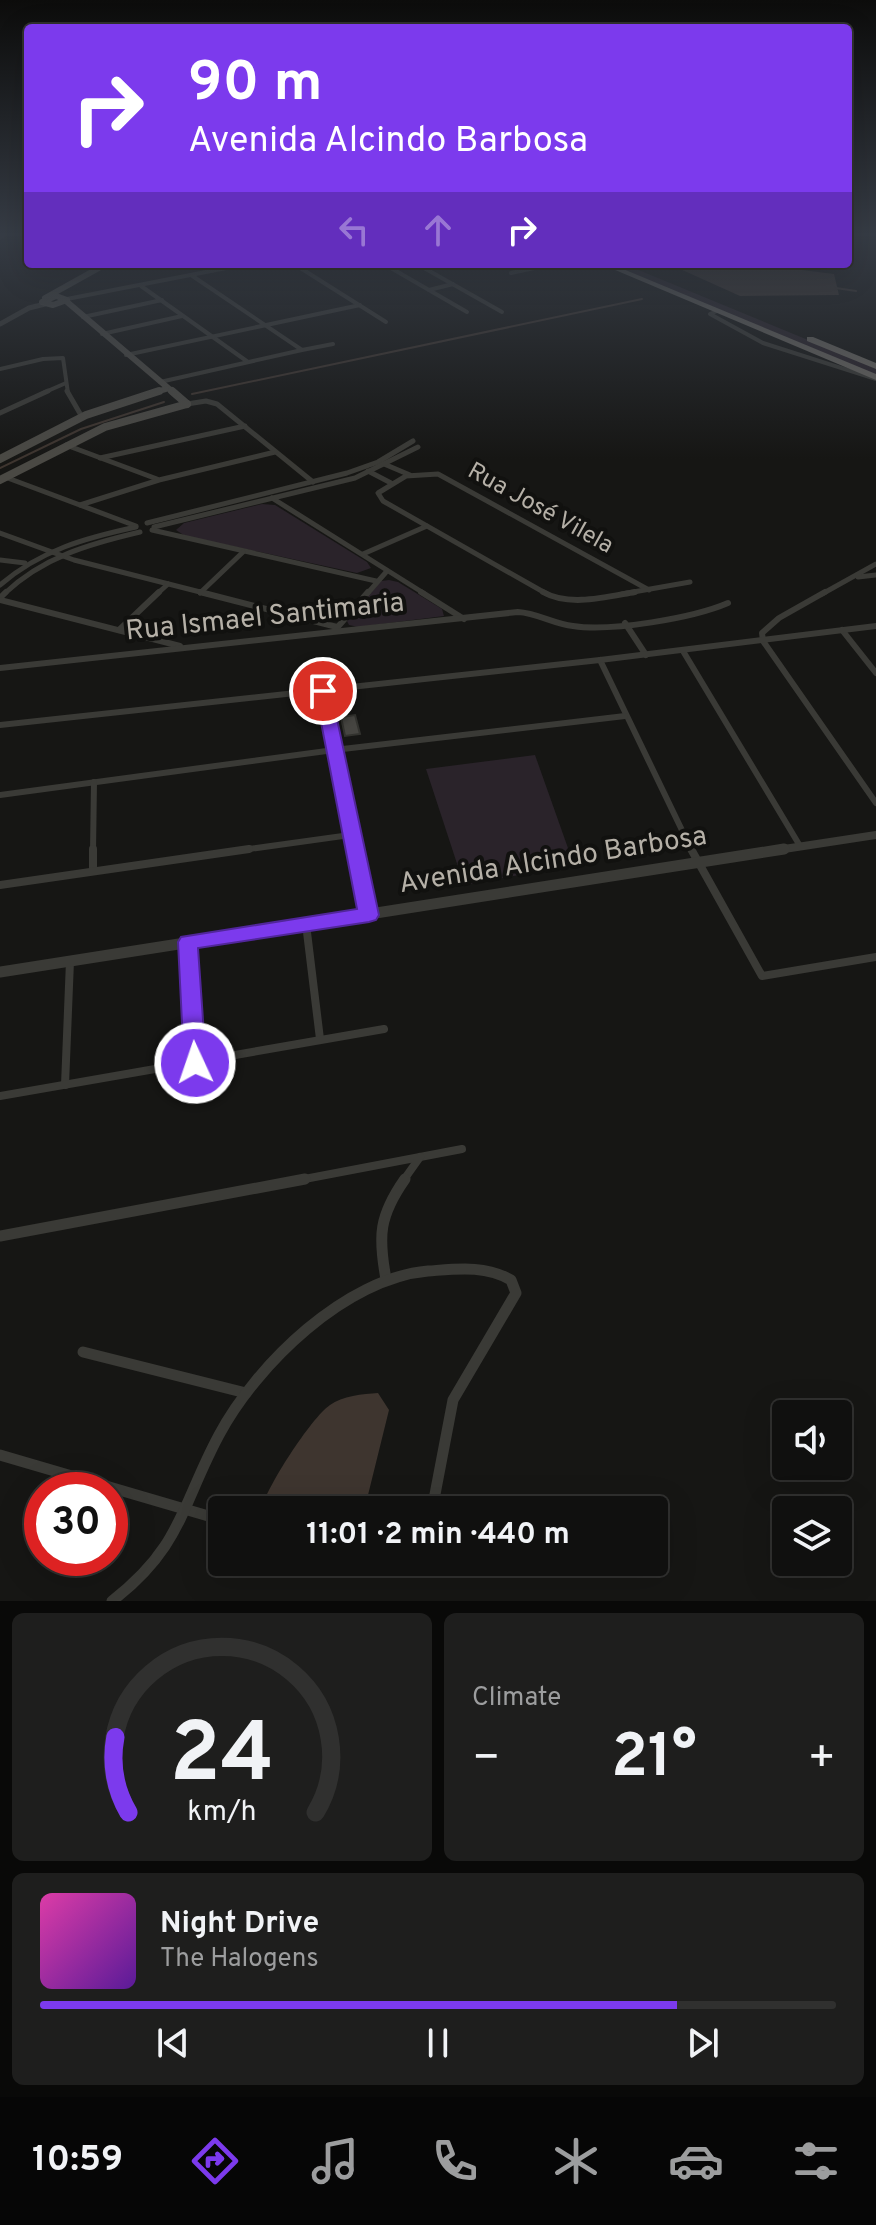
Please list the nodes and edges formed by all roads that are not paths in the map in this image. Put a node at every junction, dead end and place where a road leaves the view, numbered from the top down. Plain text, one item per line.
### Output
1 (26, 310) edge
2 (76, 310) edge
3 (117, 310) edge
4 (174, 310) edge
5 (240, 310) edge
6 (338, 310) edge
7 (367, 310) edge
8 (463, 310) edge
9 (498, 310) edge
10 (714, 310) edge
11 (739, 310) edge
12 (467, 312) dead end
13 (502, 312) dead end
14 (182, 316) junction
15 (83, 317) junction
16 (386, 322) dead end
17 (0, 324) edge
18 (263, 326) junction
19 (102, 334) junction
20 (211, 337) junction
21 (333, 344) dead end
22 (302, 350) junction
23 (126, 355) junction
24 (248, 362) junction
25 (876, 366) edge
26 (0, 369) edge
27 (876, 378) edge
28 (66, 383) junction
29 (163, 386) junction
30 (187, 404) junction
31 (0, 413) edge
32 (82, 417) junction
33 (245, 426) junction
34 (413, 441) dead end
35 (66, 445) junction
36 (418, 447) dead end
37 (275, 452) junction
38 (100, 458) junction
39 (0, 459) edge
40 (378, 462) junction
41 (386, 465) junction
42 (362, 469) junction
43 (371, 472) junction
44 (410, 475) junction
45 (2, 477) edge
46 (159, 480) junction
47 (313, 482) junction
48 (391, 483) junction
49 (267, 494) junction
50 (273, 499) junction
51 (80, 505) junction
52 (182, 521) junction
53 (427, 526) junction
54 (151, 527) junction
55 (137, 528) junction
56 (0, 533) edge
57 (176, 536) junction
58 (46, 550) junction
59 (243, 552) junction
60 (363, 554) junction
61 (56, 555) junction
62 (0, 560) edge
63 (25, 563) junction
64 (876, 564) edge
65 (387, 571) junction
66 (876, 575) edge
67 (853, 578) junction
68 (376, 581) junction
69 (690, 582) dead end
70 (168, 584) junction
71 (0, 585) edge
72 (649, 590) junction
73 (200, 593) junction
74 (0, 599) edge
75 (728, 603) dead end
76 (464, 619) junction
77 (625, 623) junction
78 (876, 626) edge
79 (119, 630) junction
80 (335, 630) junction
81 (842, 630) junction
82 (763, 641) junction
83 (186, 648) junction
84 (683, 651) junction
85 (646, 655) junction
86 (600, 660) junction
87 (0, 668) edge
88 (876, 673) edge
89 (323, 691) junction
90 (625, 716) junction
91 (0, 725) edge
92 (334, 750) junction
93 (94, 782) junction
94 (0, 795) edge
95 (876, 803) edge
96 (350, 835) junction
97 (876, 835) edge
98 (800, 846) junction
99 (698, 863) junction
100 (93, 871) junction
101 (0, 885) edge
102 (369, 915) junction
103 (306, 924) junction
104 (188, 942) junction
105 (876, 957) edge
106 (70, 961) junction
107 (0, 972) edge
108 (384, 1029) dead end
109 (320, 1039) junction
110 (195, 1063) junction
111 (65, 1085) junction
112 (0, 1096) edge
113 (462, 1149) dead end
114 (420, 1157) junction
115 (0, 1236) edge
116 (386, 1279) junction
117 (83, 1352) dead end
118 (246, 1393) junction
119 (0, 1455) edge
120 (435, 1496) edge
121 (188, 1510) junction
122 (208, 1516) edge
123 (112, 1601) edge

1 - 17 street
2 - 15 main road
3 - 15 street
4 - 14 street
5 - 18 street
6 - 18 street
7 - 16 street
8 - 12 street
9 - 13 street
10 - 27 highway
11 - 25 highway
14 - 19 street
14 - 20 street
15 - 19 main road
18 - 20 street
18 - 22 street
19 - 23 main road
20 - 23 street
20 - 24 street
21 - 22 street
22 - 24 street
23 - 29 main road
24 - 29 street
26 - 28 street
28 - 31 street
28 - 32 street
29 - 30 main road
29 - 32 main road
30 - 33 street
30 - 35 main road
32 - 39 main road
33 - 37 street
33 - 38 street
34 - 40 street
35 - 38 street
35 - 45 main road
36 - 41 street
37 - 46 street
37 - 47 street
38 - 46 street
40 - 41 street
40 - 42 street
41 - 43 street
41 - 44 street
42 - 43 street
42 - 47 street
43 - 48 street
43 - 50 street
44 - 48 street
44 - 72 street, Rua José Vilela
45 - 51 street
46 - 51 street
47 - 49 street
48 - 53 street
49 - 50 street
49 - 54 street
50 - 52 street
50 - 60 street
51 - 55 street
52 - 54 street
52 - 57 street
53 - 60 street
53 - 72 street
54 - 55 street
54 - 57 street
55 - 58 street
55 - 61 street
56 - 58 street
57 - 59 street
58 - 61 street
58 - 63 street
59 - 68 street
59 - 73 street
60 - 65 street
61 - 70 street
61 - 74 street
62 - 63 street
63 - 71 street
64 - 67 street
65 - 68 street
65 - 76 street
66 - 67 street
67 - 82 street
68 - 80 street
69 - 72 street
70 - 73 street
70 - 79 street
73 - 80 street
74 - 79 street
75 - 77 street
76 - 77 street, Rua Ismael Santimaria
76 - 80 street, Rua Ismael Santimaria
77 - 85 street
78 - 81 street
79 - 83 street
80 - 83 street, Rua Ismael Santimaria
81 - 82 street
81 - 88 street
82 - 84 street
82 - 95 street
83 - 87 street, Rua Ismael Santimaria
84 - 85 street
84 - 98 street
85 - 86 street
86 - 89 street
86 - 90 street
89 - 91 street
89 - 92 street
90 - 92 street
90 - 99 street
92 - 93 street
92 - 96 street
93 - 94 street
93 - 100 street
96 - 100 street
96 - 102 street
97 - 98 street, Avenida Alcindo Barbosa
98 - 99 street, Avenida Alcindo Barbosa
99 - 102 street, Avenida Alcindo Barbosa
99 - 105 street
100 - 101 street
102 - 103 street, Avenida Alcindo Barbosa
103 - 104 street, Avenida Alcindo Barbosa
103 - 109 street
104 - 106 street, Avenida Alcindo Barbosa
104 - 110 street
106 - 107 street, Avenida Alcindo Barbosa
106 - 111 street
108 - 109 street
109 - 110 street
110 - 111 street
111 - 112 street
113 - 114 street
114 - 115 street
114 - 116 street
116 - 118 street
116 - 120 street
117 - 118 street
118 - 121 street
119 - 121 street
121 - 122 street
121 - 123 street

